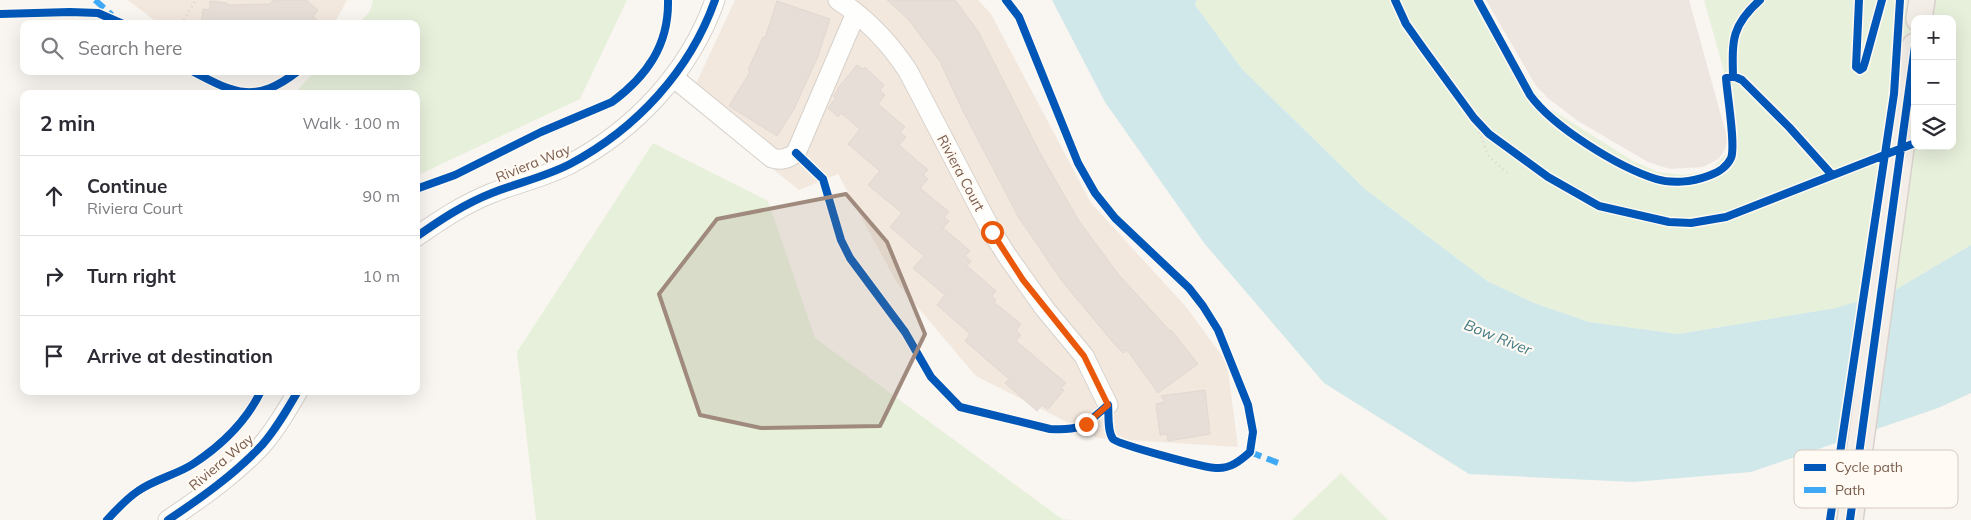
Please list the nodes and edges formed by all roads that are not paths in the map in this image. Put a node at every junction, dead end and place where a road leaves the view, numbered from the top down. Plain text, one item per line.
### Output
1 (715, 0) edge
2 (838, 0) edge
3 (1922, 0) edge
4 (856, 12) junction
5 (1920, 15) edge
6 (1913, 60) edge
7 (673, 77) junction
8 (420, 234) edge
9 (296, 395) edge
10 (1108, 405) dead end
11 (1859, 450) edge
12 (168, 520) edge

1 - 7 street, Riviera Way
2 - 4 street, Riviera Court
3 - 5 main road
4 - 7 street
4 - 10 street, Riviera Court
6 - 11 main road
7 - 8 street, Riviera Way
9 - 12 street, Riviera Way

